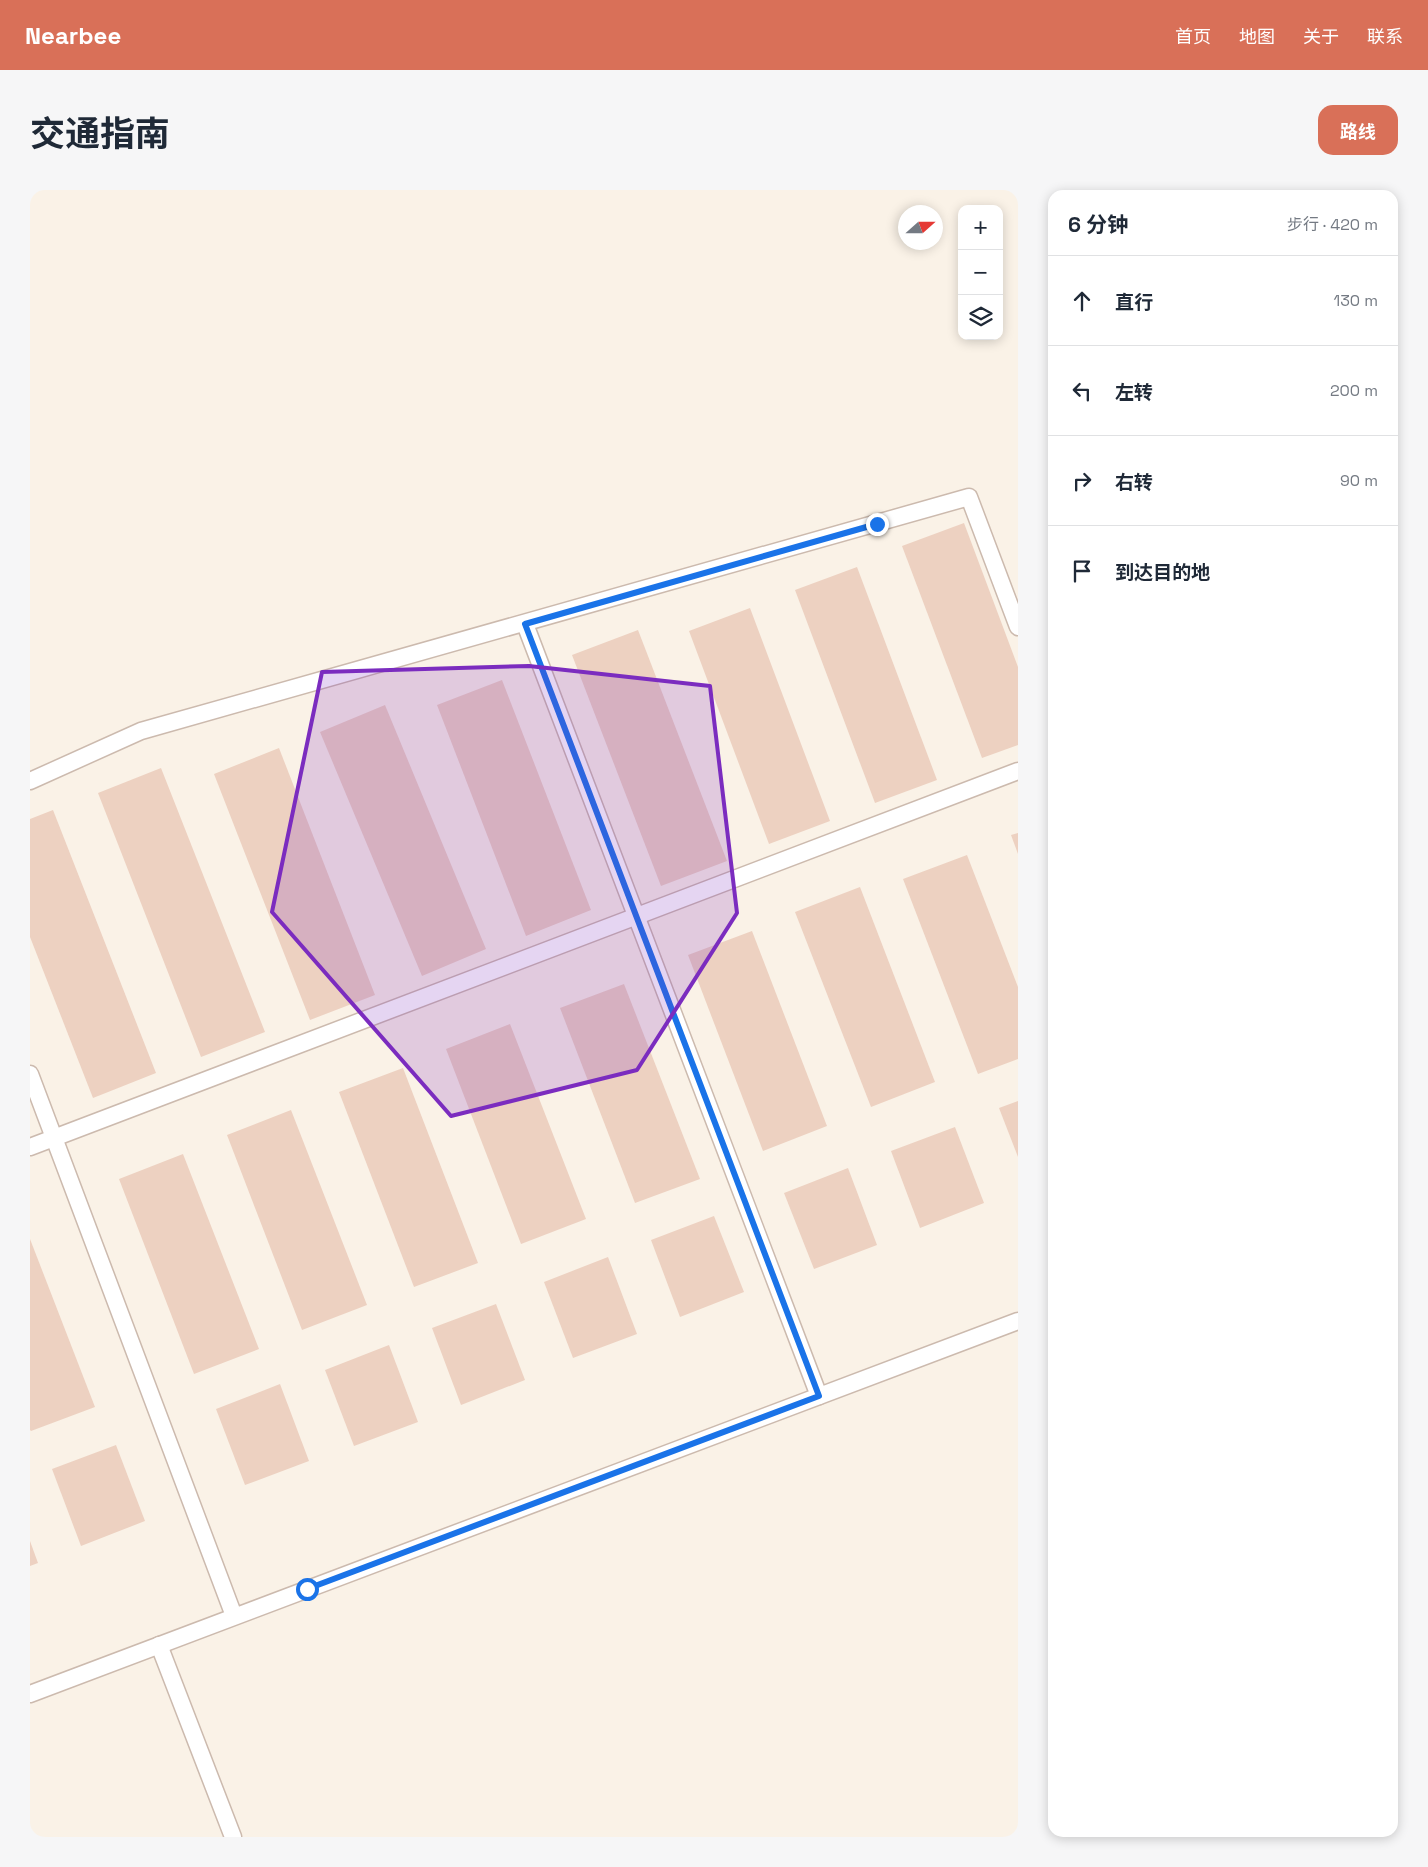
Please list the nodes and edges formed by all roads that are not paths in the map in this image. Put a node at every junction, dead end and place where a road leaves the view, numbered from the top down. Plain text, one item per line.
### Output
1 (525, 624) junction
2 (1018, 627) edge
3 (1018, 771) edge
4 (30, 781) edge
5 (636, 916) junction
6 (30, 1074) edge
7 (54, 1138) junction
8 (30, 1147) edge
9 (1018, 1321) edge
10 (819, 1396) junction
11 (234, 1616) junction
12 (159, 1645) junction
13 (30, 1694) edge
14 (234, 1837) edge

1 - 2 lane
1 - 4 lane
1 - 5 lane
3 - 5 lane
5 - 7 lane
5 - 10 lane
6 - 7 lane
7 - 8 lane
7 - 11 lane
9 - 10 lane
10 - 11 lane
11 - 12 lane
12 - 13 lane
12 - 14 lane

